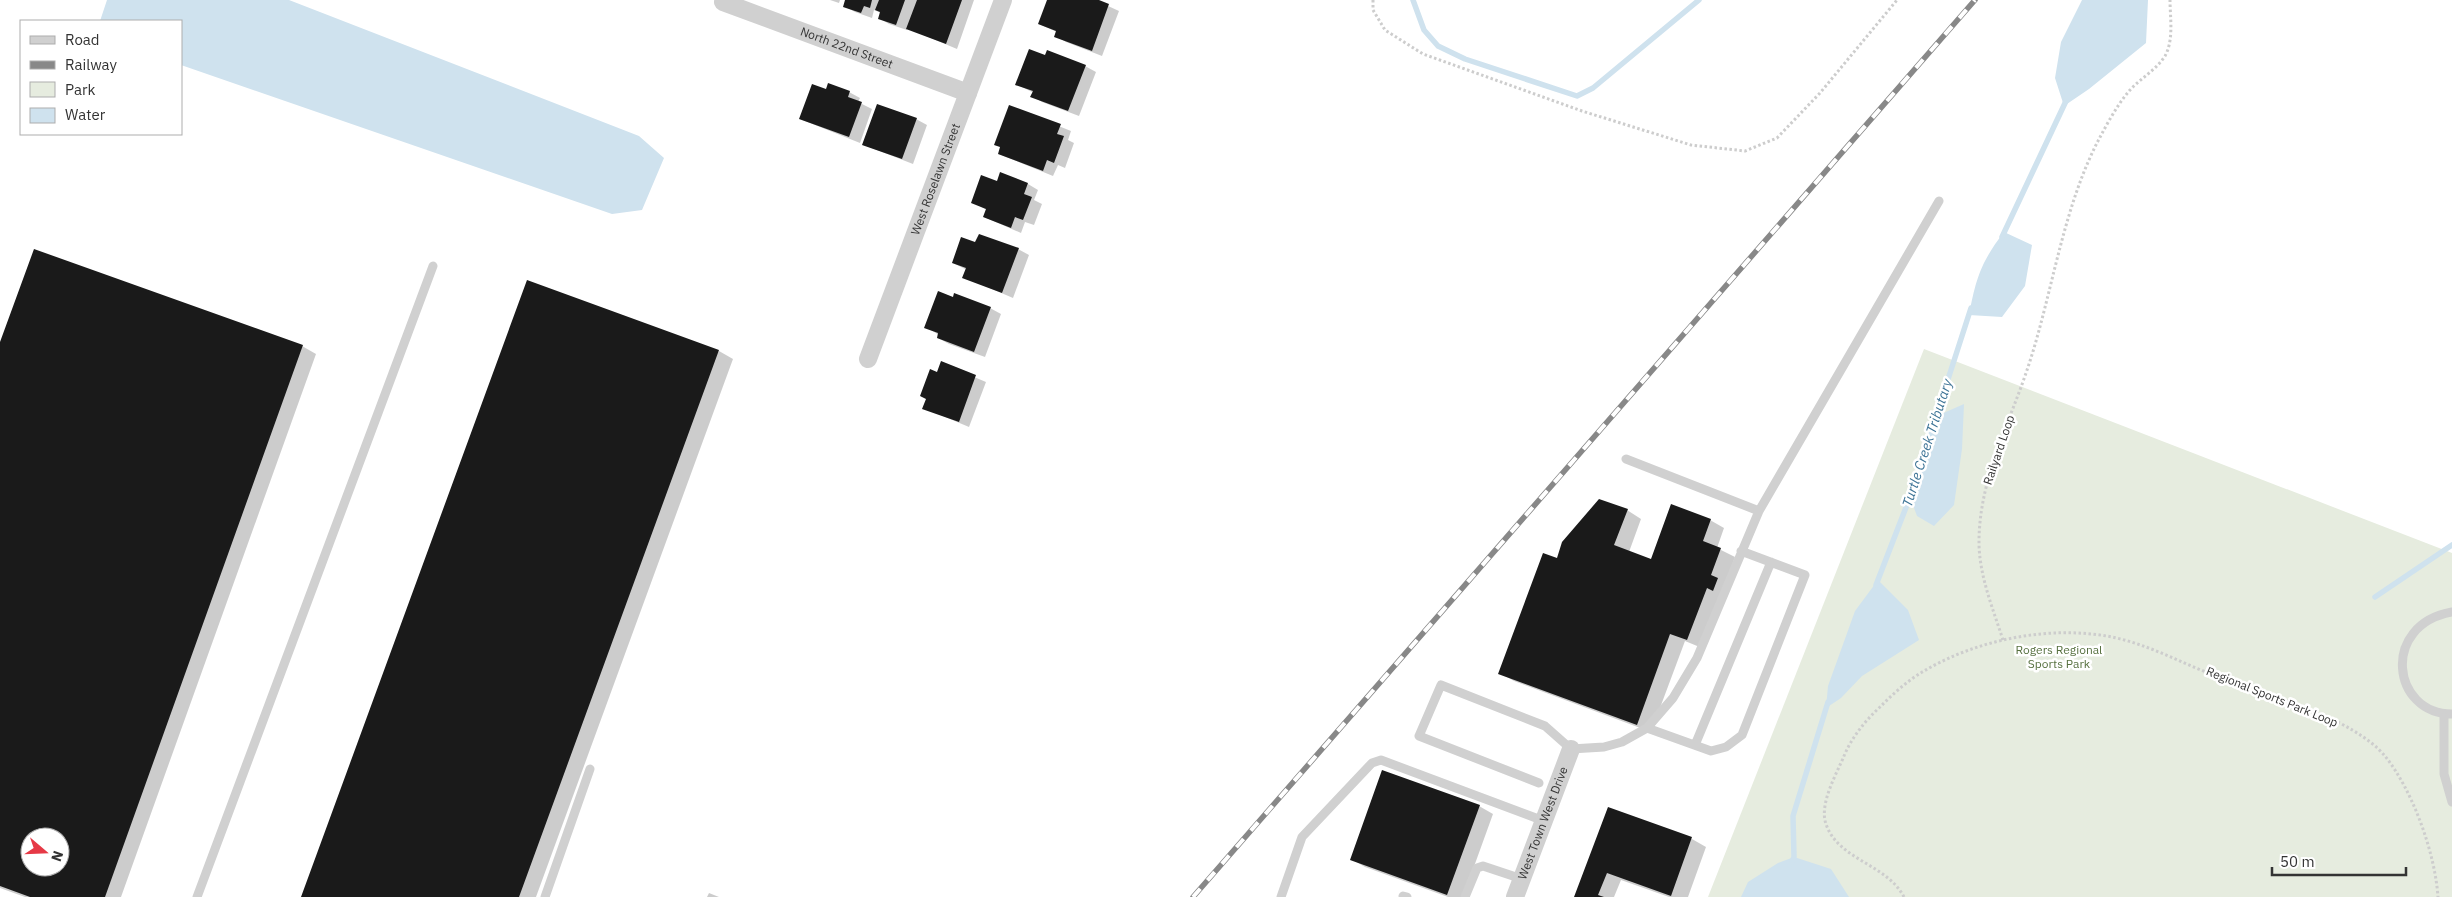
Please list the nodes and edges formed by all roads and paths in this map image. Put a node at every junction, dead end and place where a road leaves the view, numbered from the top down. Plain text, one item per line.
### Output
1 (1003, 0) edge
2 (1373, 0) edge
3 (1897, 0) edge
4 (2170, 0) edge
5 (724, 1) edge
6 (968, 93) junction
7 (1939, 201) dead end
8 (433, 266) dead end
9 (868, 359) dead end
10 (1626, 459) dead end
11 (1758, 511) junction
12 (1741, 551) junction
13 (1771, 562) junction
14 (2452, 612) edge
15 (2003, 640) junction
16 (2448, 714) edge
17 (1647, 728) junction
18 (1695, 745) junction
19 (1571, 749) junction
20 (590, 769) dead end
21 (1539, 783) dead end
22 (2452, 802) edge
23 (1544, 821) junction
24 (1522, 879) junction
25 (197, 897) edge
26 (544, 897) edge
27 (1281, 897) edge
28 (1465, 897) edge
29 (1515, 897) edge
30 (1904, 897) edge
31 (2438, 897) edge

1 - 6 street, West Roselawn Street
2 - 3 path
4 - 15 path, Railyard Loop
5 - 6 street, North 22nd Street
6 - 9 street, West Roselawn Street
7 - 11 lane
8 - 25 lane
10 - 11 lane
11 - 12 lane
12 - 13 lane
12 - 17 lane
13 - 18 lane
13 - 18 lane
14 - 16 lane
15 - 30 path
15 - 31 path, Regional Sports Park Loop
16 - 22 lane
17 - 18 lane
17 - 19 lane
19 - 21 lane
19 - 23 street, West Town West Drive
20 - 26 lane
23 - 24 street, West Town West Drive
23 - 27 lane
24 - 28 lane
24 - 29 street, West Town West Drive

